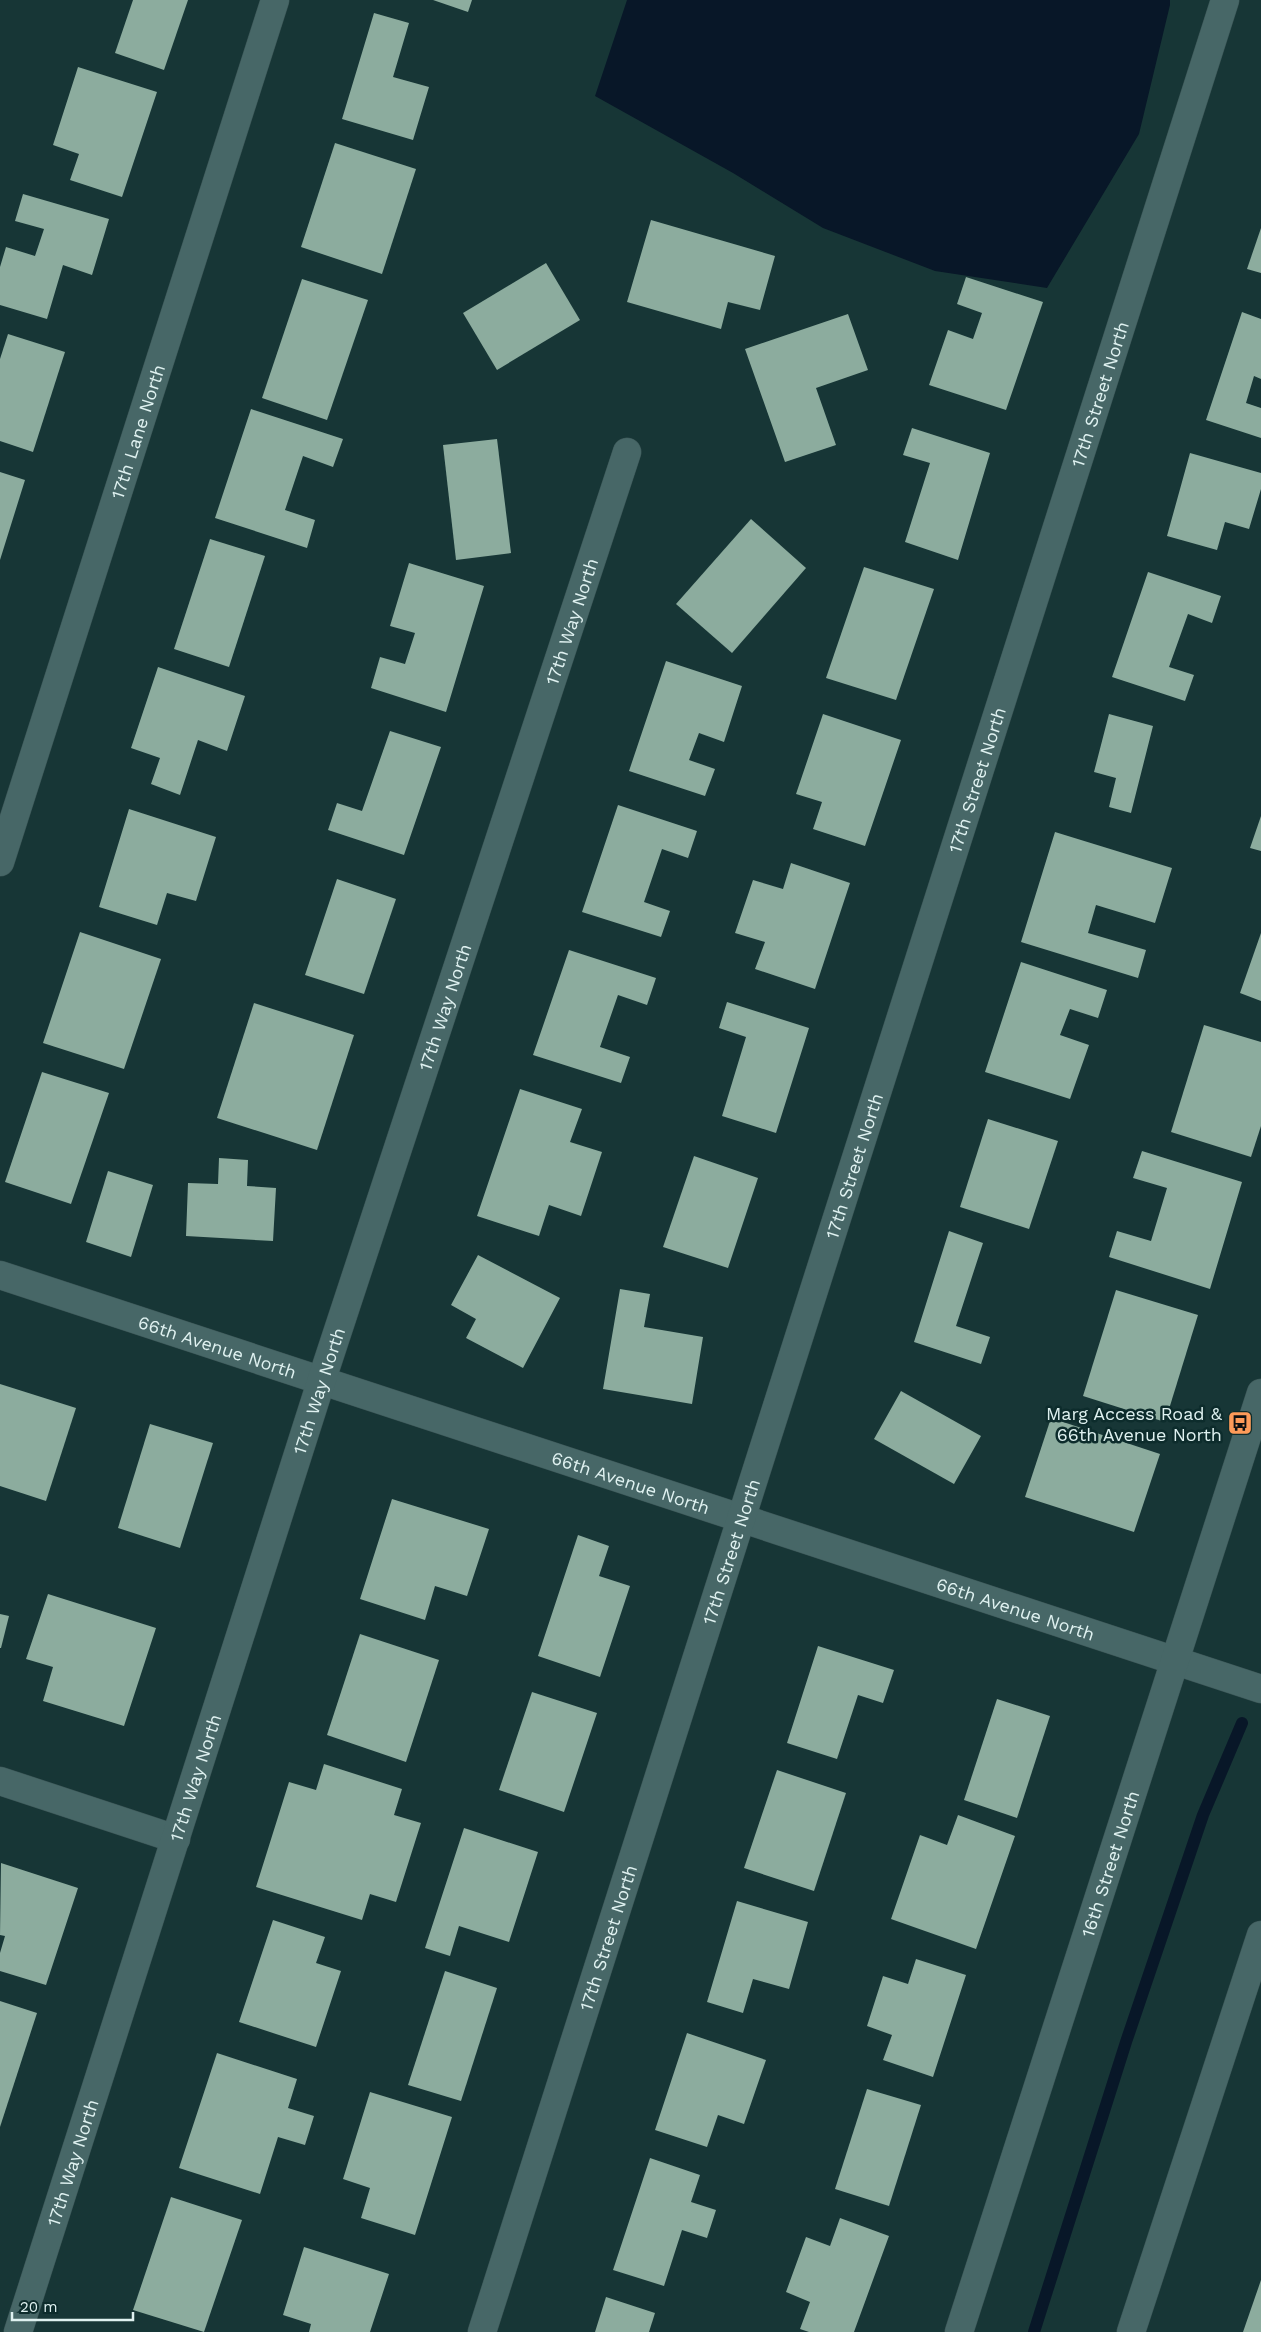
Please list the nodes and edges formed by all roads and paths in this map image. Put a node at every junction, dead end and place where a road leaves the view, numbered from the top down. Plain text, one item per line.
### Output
1 (275, 0) edge
2 (1226, 0) edge
3 (627, 452) dead end
4 (0, 862) edge
5 (0, 1275) edge
6 (322, 1379) junction
7 (1261, 1394) edge
8 (741, 1517) junction
9 (1176, 1662) junction
10 (1261, 1689) edge
11 (0, 1781) edge
12 (176, 1839) junction
13 (1261, 1935) edge
14 (18, 2332) edge
15 (482, 2332) edge
16 (959, 2332) edge
17 (1131, 2332) edge

1 - 4 street, 17th Lane North
2 - 8 street, 17th Street North
3 - 6 street, 17th Way North
5 - 6 street, 66th Avenue North
6 - 8 street, 66th Avenue North
6 - 12 street, 17th Way North
7 - 9 street, 16th Street North
8 - 9 street, 66th Avenue North
8 - 15 street, 17th Street North
9 - 10 street, 66th Avenue North
9 - 16 street, 16th Street North
11 - 12 street
12 - 14 street, 17th Way North
13 - 17 street

